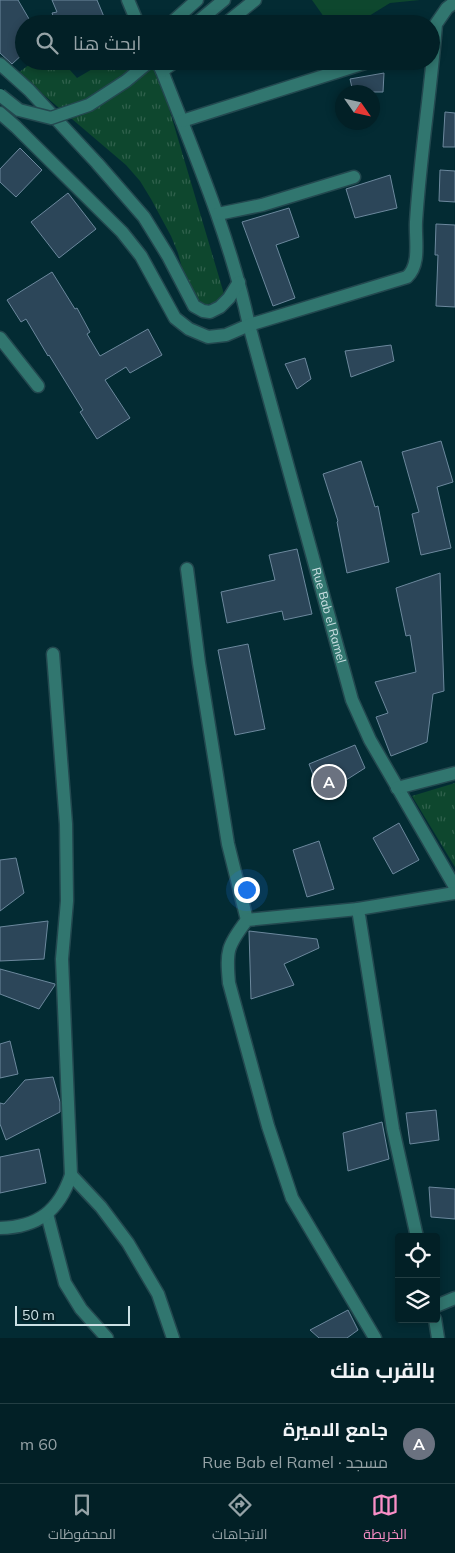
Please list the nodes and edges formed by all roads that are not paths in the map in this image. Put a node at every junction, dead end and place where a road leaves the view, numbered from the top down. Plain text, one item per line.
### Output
1 (128, 0) edge
2 (197, 0) edge
3 (224, 0) edge
4 (255, 0) edge
5 (455, 2) edge
6 (134, 15) edge
7 (180, 15) edge
8 (206, 15) edge
9 (236, 15) edge
10 (440, 18) edge
11 (0, 64) edge
12 (139, 70) edge
13 (162, 70) edge
14 (343, 70) edge
15 (431, 70) edge
16 (0, 95) edge
17 (0, 113) edge
18 (182, 121) junction
19 (354, 177) dead end
20 (218, 214) junction
21 (239, 282) junction
22 (249, 326) junction
23 (0, 338) edge
24 (38, 386) dead end
25 (187, 569) dead end
26 (53, 654) dead end
27 (455, 773) edge
28 (397, 788) junction
29 (455, 887) edge
30 (455, 893) edge
31 (358, 909) junction
32 (246, 920) junction
33 (71, 1176) junction
34 (47, 1214) junction
35 (0, 1228) edge
36 (416, 1233) edge
37 (455, 1298) edge
38 (440, 1304) edge
39 (435, 1323) edge
40 (107, 1338) edge
41 (173, 1338) edge
42 (375, 1338) edge
43 (438, 1338) edge

1 - 6 street
2 - 7 street
3 - 8 street
4 - 9 street
5 - 10 street
11 - 21 street
12 - 16 street, bridge
13 - 18 street, Rue Bab el Ramel
14 - 18 street
15 - 22 street
17 - 22 street
18 - 20 street, Rue Bab el Ramel
19 - 20 street
20 - 21 street, Rue Bab el Ramel
21 - 22 street, Rue Bab el Ramel
22 - 28 street, Rue Bab el Ramel
23 - 24 street
25 - 32 street
26 - 33 street
27 - 28 street
28 - 29 street, Rue Bab el Ramel
30 - 31 street
31 - 32 street
31 - 36 street
32 - 42 street
33 - 34 street
33 - 41 street
34 - 35 street
34 - 40 street
37 - 38 street
39 - 43 street

